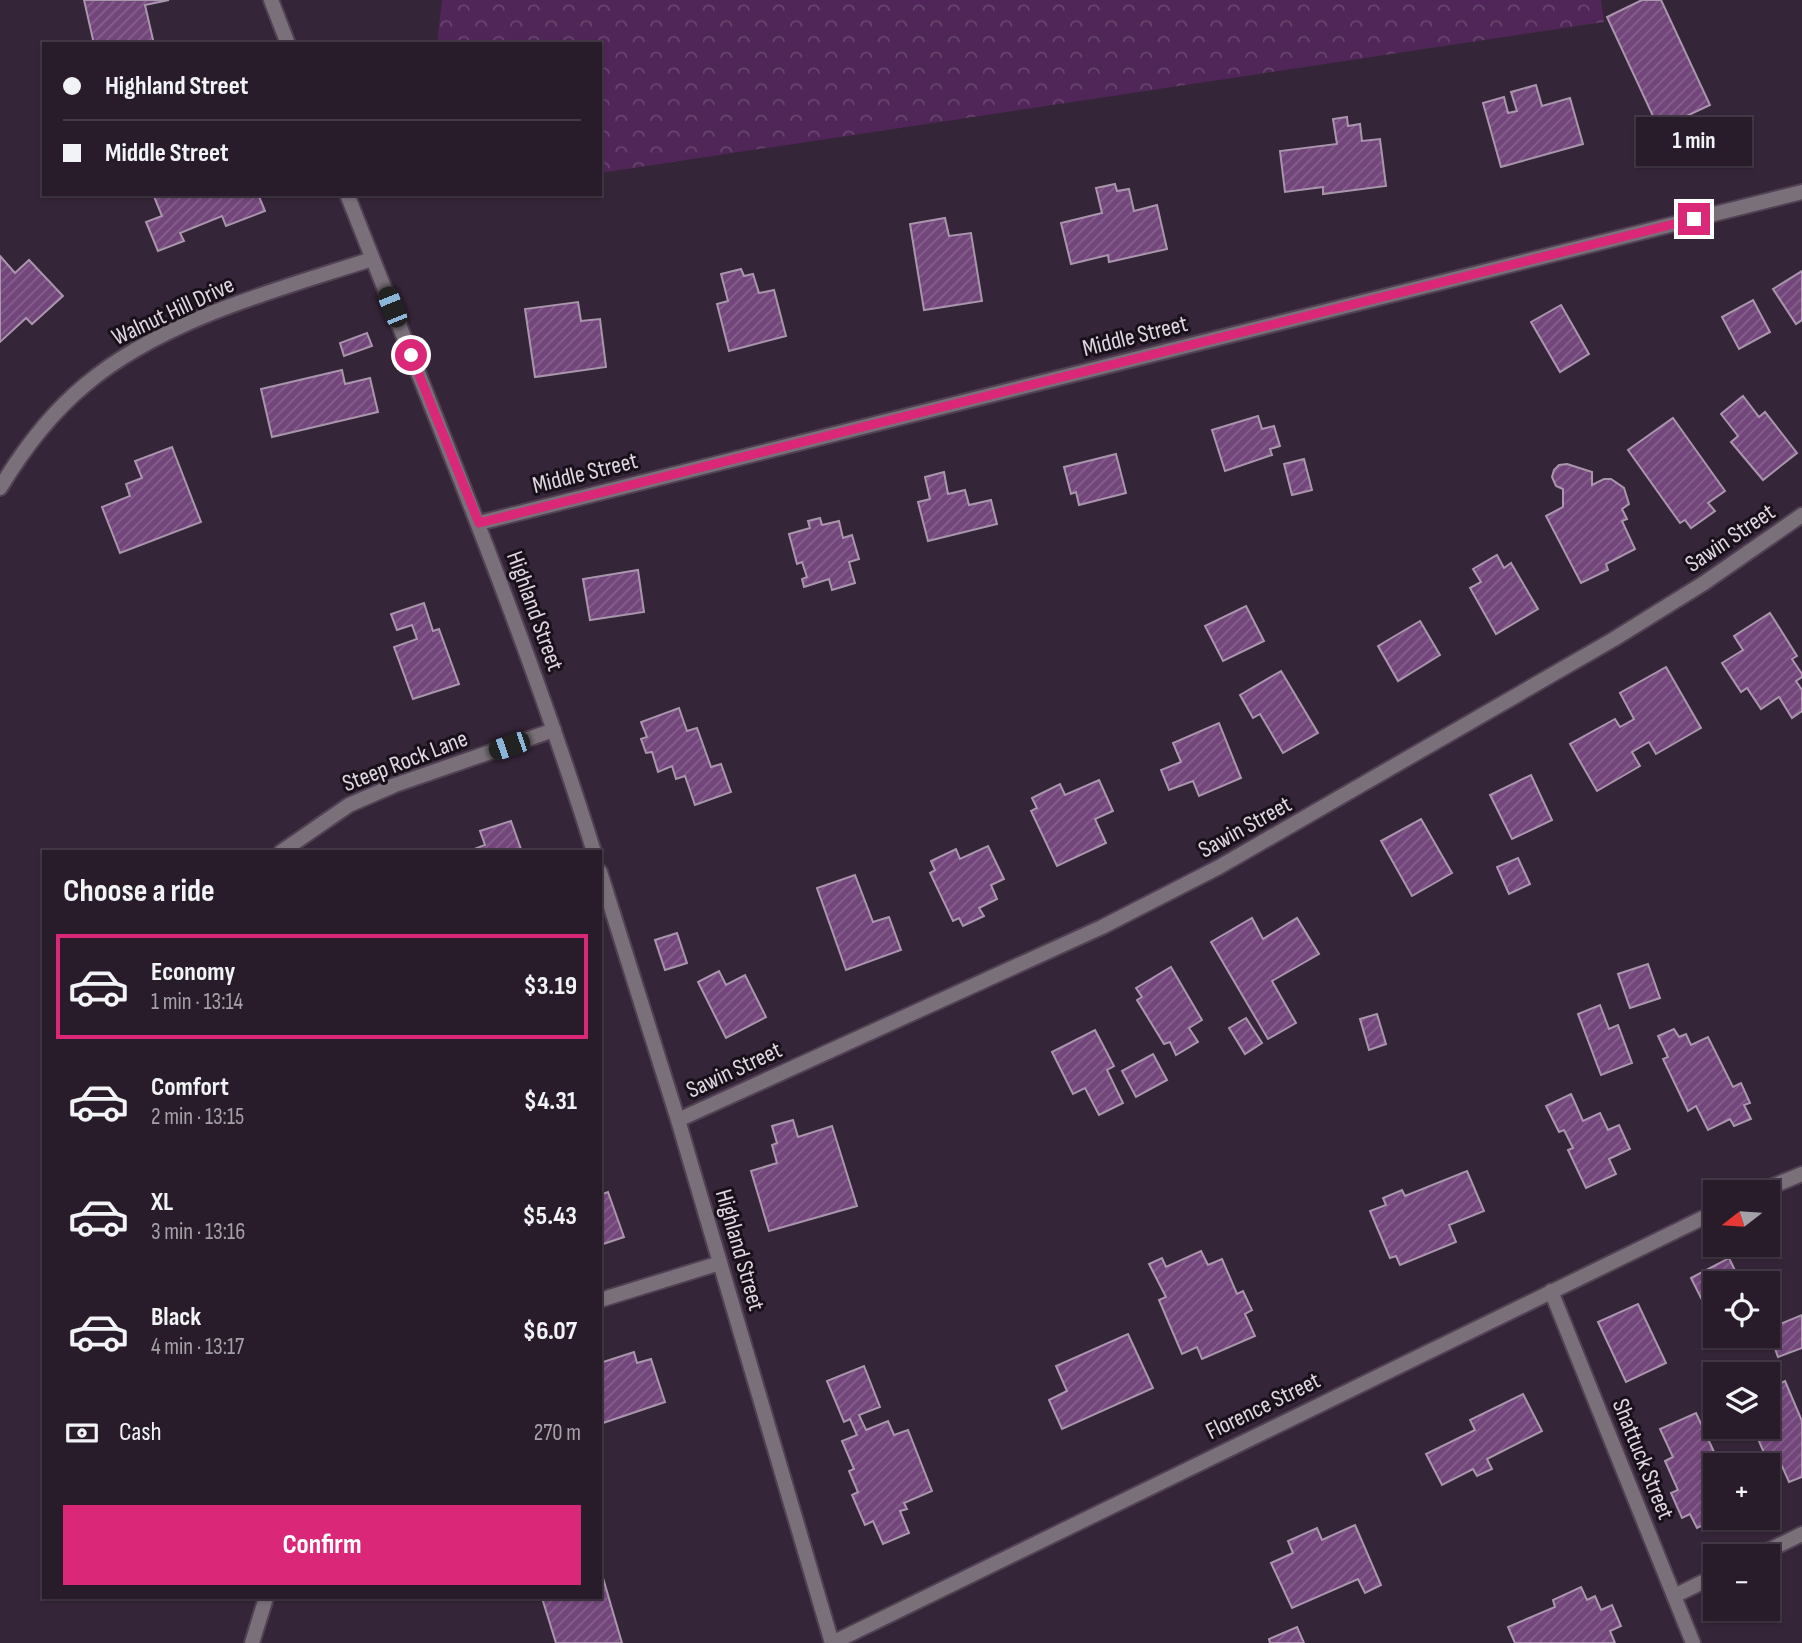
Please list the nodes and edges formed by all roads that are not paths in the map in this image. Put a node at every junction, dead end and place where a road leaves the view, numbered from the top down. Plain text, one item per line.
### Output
1 (271, 0) edge
2 (287, 42) edge
3 (1802, 192) edge
4 (348, 196) edge
5 (373, 259) junction
6 (0, 488) edge
7 (1802, 515) edge
8 (479, 523) junction
9 (554, 730) junction
10 (284, 850) edge
11 (593, 850) edge
12 (602, 878) edge
13 (678, 1121) junction
14 (1802, 1174) edge
15 (1780, 1183) edge
16 (1703, 1218) edge
17 (720, 1263) junction
18 (1551, 1291) junction
19 (602, 1299) edge
20 (1802, 1534) edge
21 (1780, 1545) edge
22 (1703, 1582) edge
23 (1674, 1596) junction
24 (266, 1599) edge
25 (252, 1643) edge
26 (832, 1643) edge
27 (1693, 1643) edge

1 - 2 street
3 - 8 street, Middle Street
4 - 5 street, Highland Street
5 - 6 street, Walnut Hill Drive
5 - 8 street, Highland Street
7 - 13 street, Sawin Street
8 - 9 street, Highland Street
9 - 10 street, Steep Rock Lane
9 - 11 street, Highland Street
12 - 13 street, Highland Street
13 - 17 street, Highland Street
14 - 15 street
16 - 18 street, Florence Street
17 - 19 street
17 - 26 street, Highland Street
18 - 23 street, Shattuck Street
18 - 26 street, Florence Street
20 - 21 street
22 - 23 street
23 - 27 street, Shattuck Street
24 - 25 street

